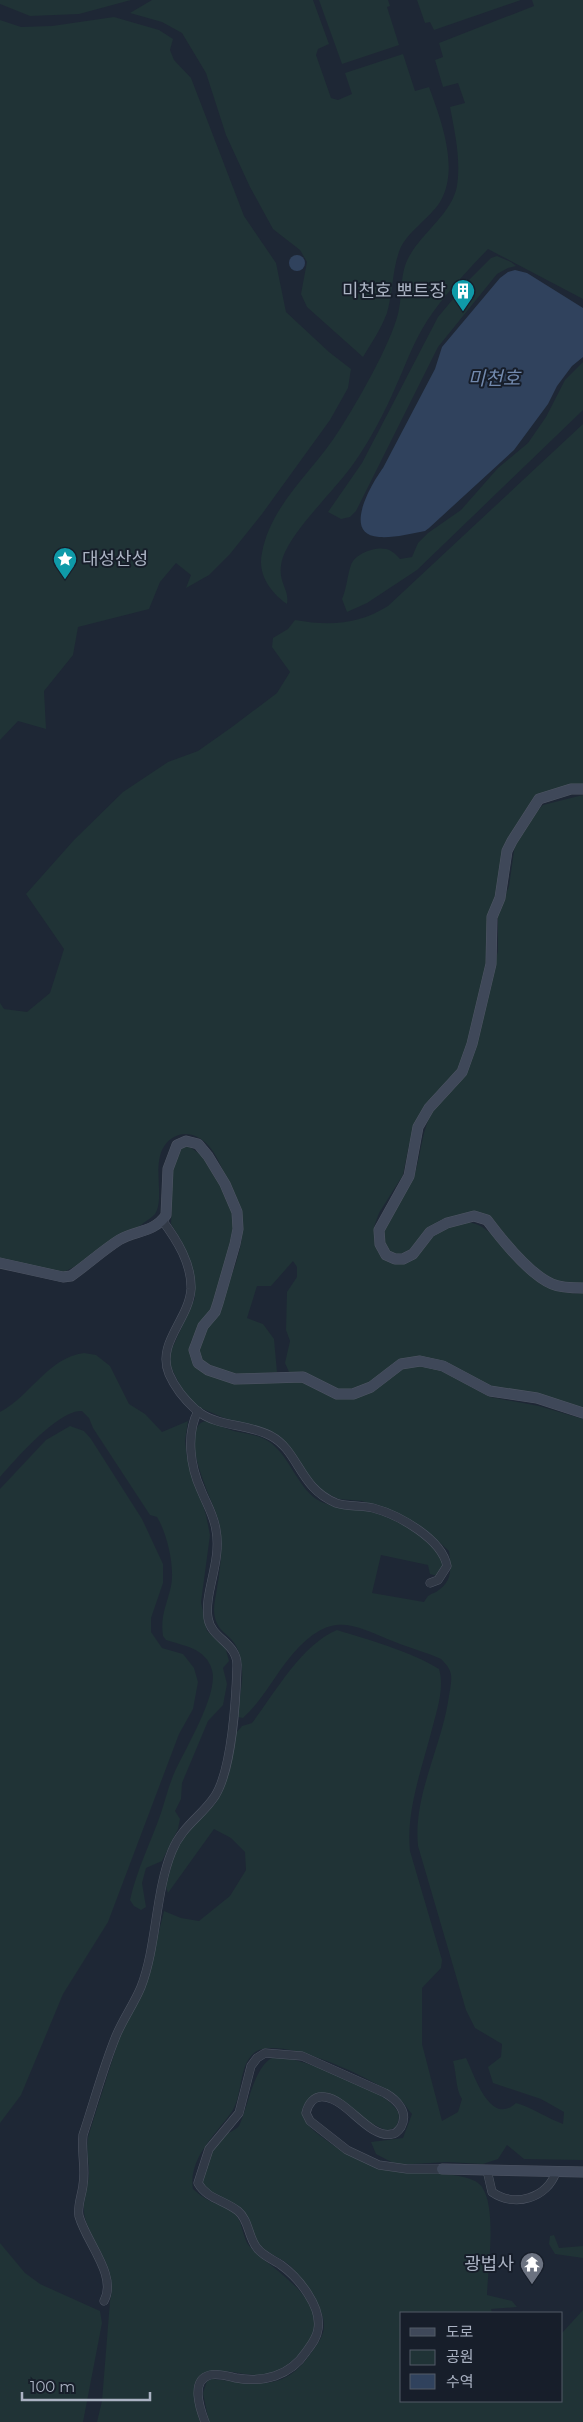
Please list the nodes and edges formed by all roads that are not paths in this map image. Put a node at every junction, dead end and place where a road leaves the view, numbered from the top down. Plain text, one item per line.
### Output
1 (583, 789) edge
2 (162, 1220) junction
3 (0, 1263) edge
4 (583, 1288) edge
5 (198, 1411) junction
6 (583, 1413) edge
7 (430, 1583) dead end
8 (442, 2169) joint
9 (487, 2170) junction
10 (556, 2172) junction
11 (583, 2172) edge
12 (104, 2302) dead end
13 (205, 2422) edge

1 - 4 street
2 - 3 street
2 - 5 street
2 - 6 street
5 - 7 street
5 - 12 street
8 - 9 street
8 - 13 street
9 - 10 street
9 - 10 street
10 - 11 street

